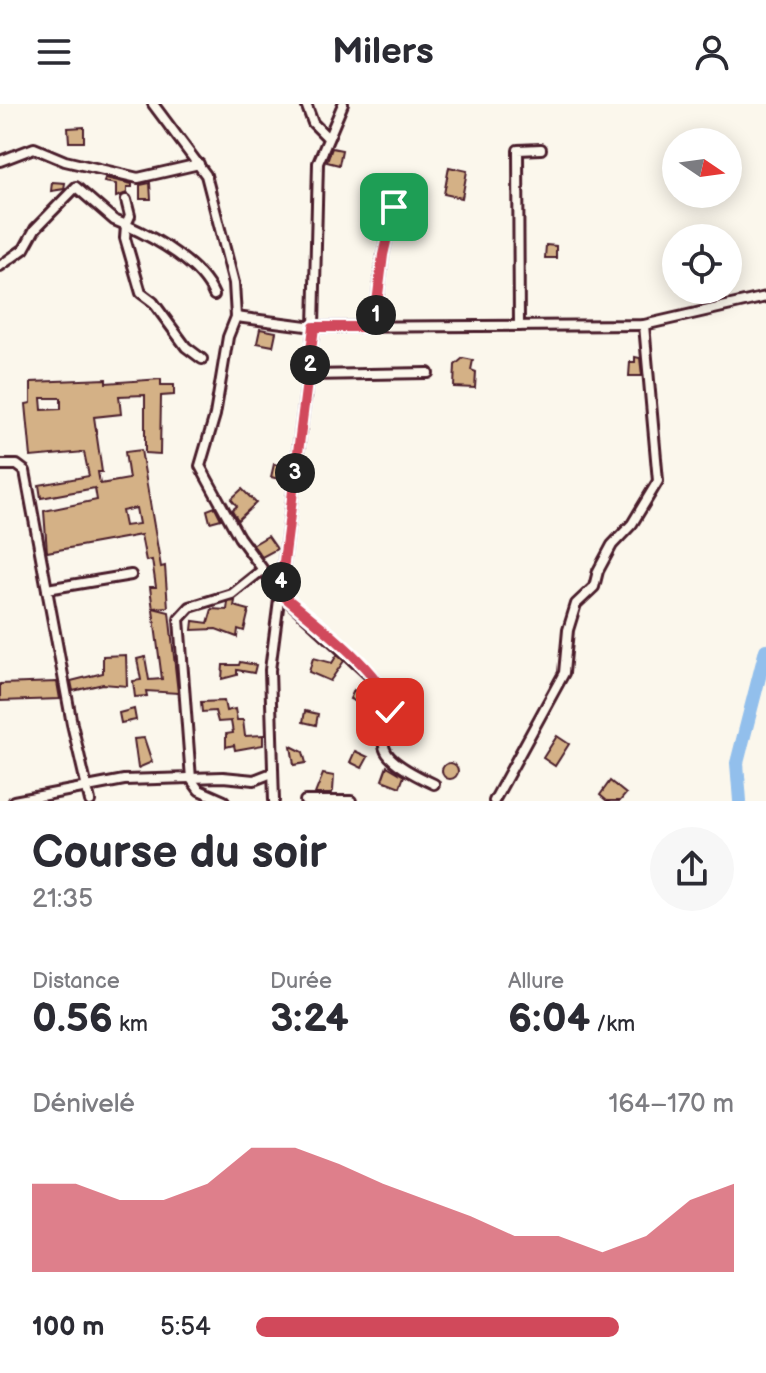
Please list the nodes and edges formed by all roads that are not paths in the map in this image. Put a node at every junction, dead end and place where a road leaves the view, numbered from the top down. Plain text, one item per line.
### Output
1 (153, 104) edge
2 (306, 104) edge
3 (343, 104) edge
4 (328, 138) junction
5 (541, 149) dead end
6 (0, 161) edge
7 (199, 164) junction
8 (126, 200) dead end
9 (394, 207) dead end
10 (126, 225) junction
11 (0, 266) edge
12 (214, 295) dead end
13 (766, 297) edge
14 (236, 317) junction
15 (644, 325) junction
16 (519, 326) junction
17 (314, 327) junction
18 (374, 327) junction
19 (202, 359) dead end
20 (428, 373) dead end
21 (309, 375) junction
22 (0, 465) edge
23 (262, 570) junction
24 (131, 575) dead end
25 (47, 589) junction
26 (280, 593) junction
27 (272, 773) junction
28 (191, 779) junction
29 (254, 780) junction
30 (434, 784) dead end
31 (87, 789) junction
32 (274, 797) edge
33 (14, 801) edge
34 (90, 801) edge
35 (224, 801) edge
36 (305, 801) edge
37 (351, 801) edge
38 (494, 801) edge

1 - 7 street
2 - 4 street
3 - 4 street
4 - 17 street
5 - 16 street
6 - 7 street
7 - 14 street
8 - 10 street
9 - 18 street
10 - 11 street
10 - 12 street
10 - 19 street
13 - 15 street
14 - 17 street
14 - 23 street
15 - 16 street
15 - 38 street
16 - 18 street
17 - 18 street
17 - 21 street
20 - 21 street
21 - 26 street
22 - 25 street
23 - 26 street
23 - 28 street
24 - 25 street
25 - 31 street
26 - 27 street
26 - 30 street
27 - 29 street
27 - 32 street
28 - 29 street
28 - 31 street
28 - 35 street
29 - 32 street
31 - 33 street
31 - 34 street
36 - 37 street

